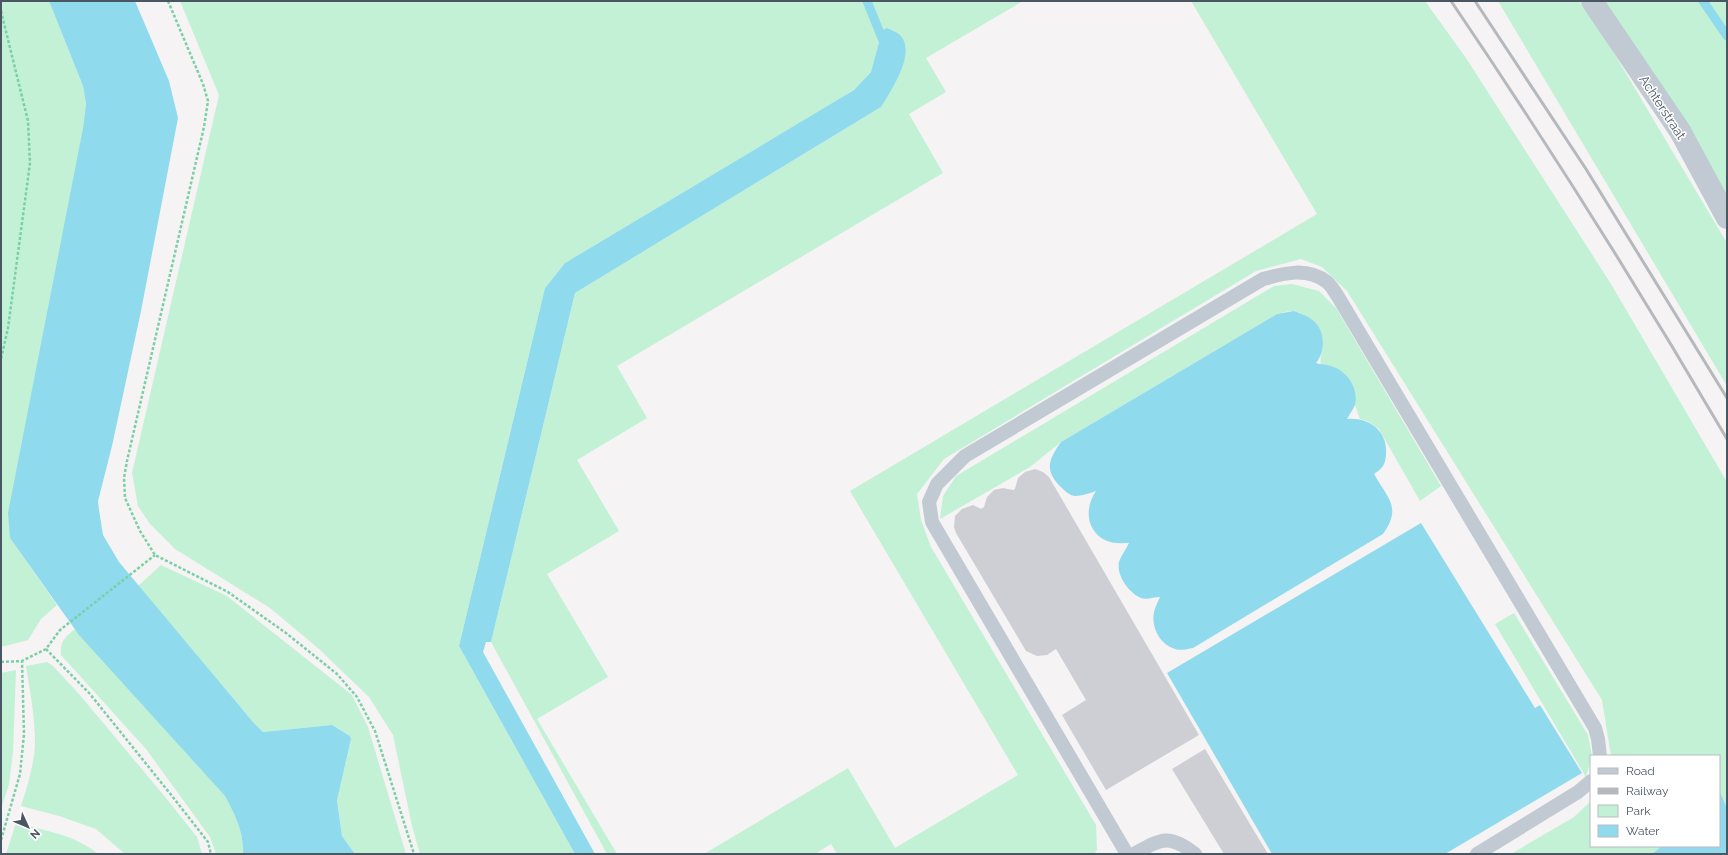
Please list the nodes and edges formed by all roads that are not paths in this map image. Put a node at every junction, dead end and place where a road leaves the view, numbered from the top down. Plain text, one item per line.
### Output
1 (1592, 1) edge
2 (1727, 218) edge
3 (1600, 755) edge
4 (1590, 782) edge
5 (1126, 854) edge
6 (1134, 854) edge
7 (1195, 854) edge
8 (1477, 854) edge

1 - 2 street, Achterstraat
3 - 5 lane
4 - 8 lane
6 - 7 lane

